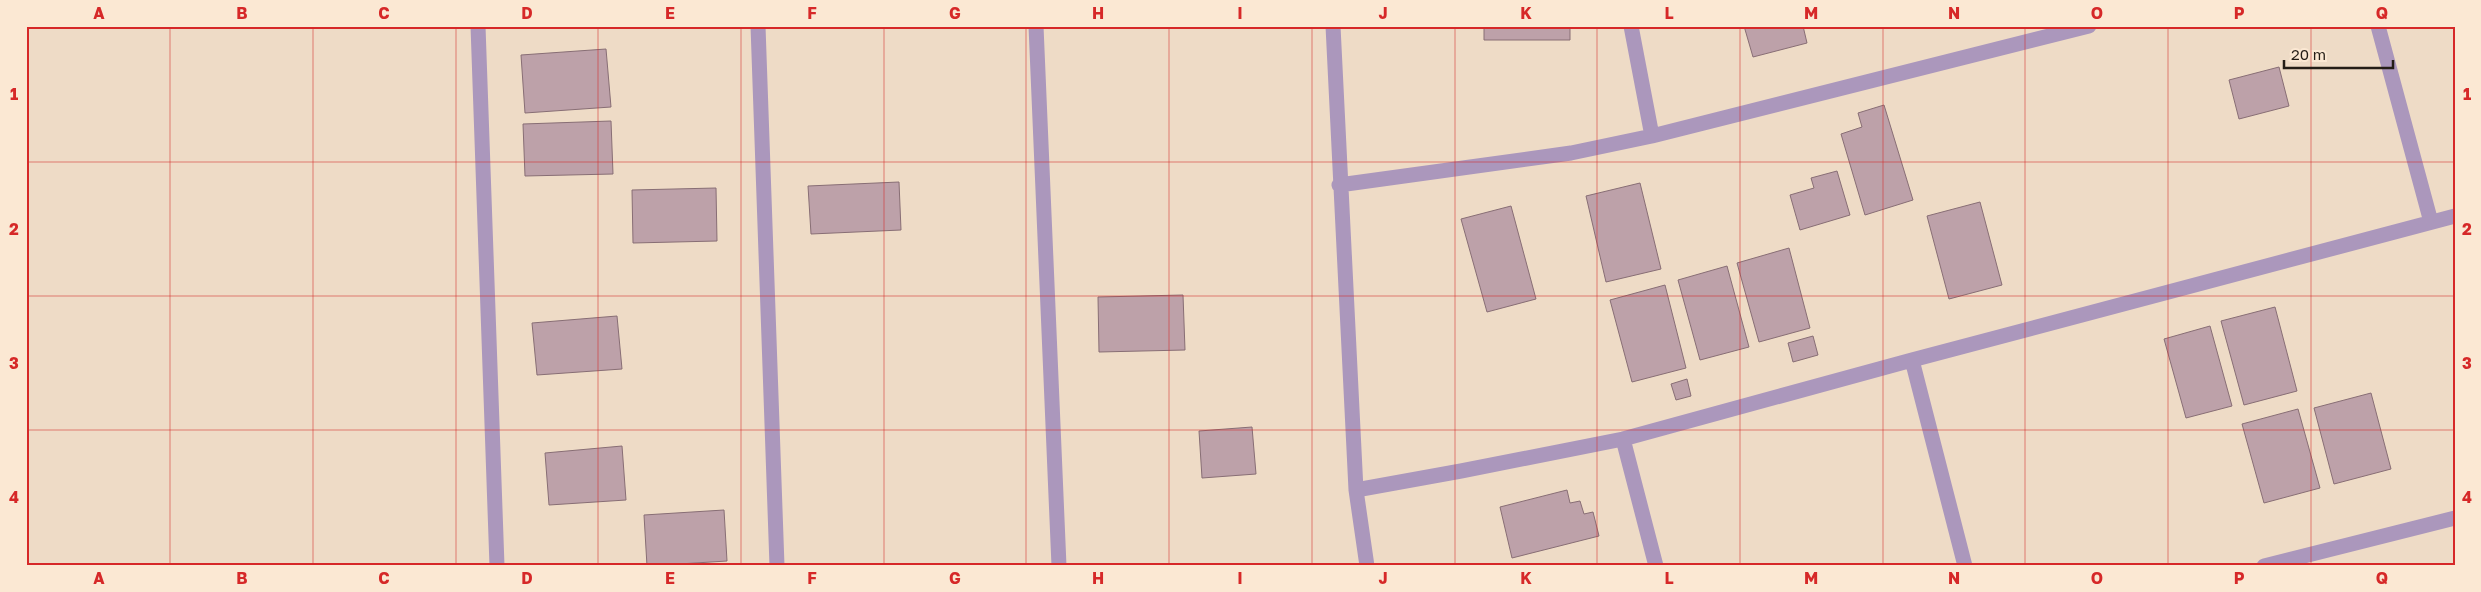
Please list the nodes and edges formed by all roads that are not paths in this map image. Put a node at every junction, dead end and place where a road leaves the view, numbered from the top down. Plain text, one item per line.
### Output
1 (478, 26) edge
2 (758, 26) edge
3 (1036, 26) edge
4 (1333, 26) edge
5 (1631, 26) edge
6 (2089, 26) edge
7 (2378, 26) edge
8 (1652, 136) junction
9 (1339, 184) junction
10 (2455, 216) edge
11 (2431, 222) junction
12 (1912, 360) junction
13 (1622, 439) junction
14 (1356, 490) junction
15 (2455, 518) edge
16 (497, 566) edge
17 (777, 566) edge
18 (1059, 566) edge
19 (1367, 566) edge
20 (1656, 566) edge
21 (1965, 566) edge
22 (2264, 566) edge

1 - 16 street
2 - 17 street
3 - 18 street
4 - 9 street
5 - 8 street
6 - 8 street
7 - 11 street
8 - 9 street
9 - 14 street
10 - 11 street
11 - 12 street
12 - 13 street
12 - 21 street
13 - 14 street
13 - 20 street
14 - 19 street
15 - 22 street

